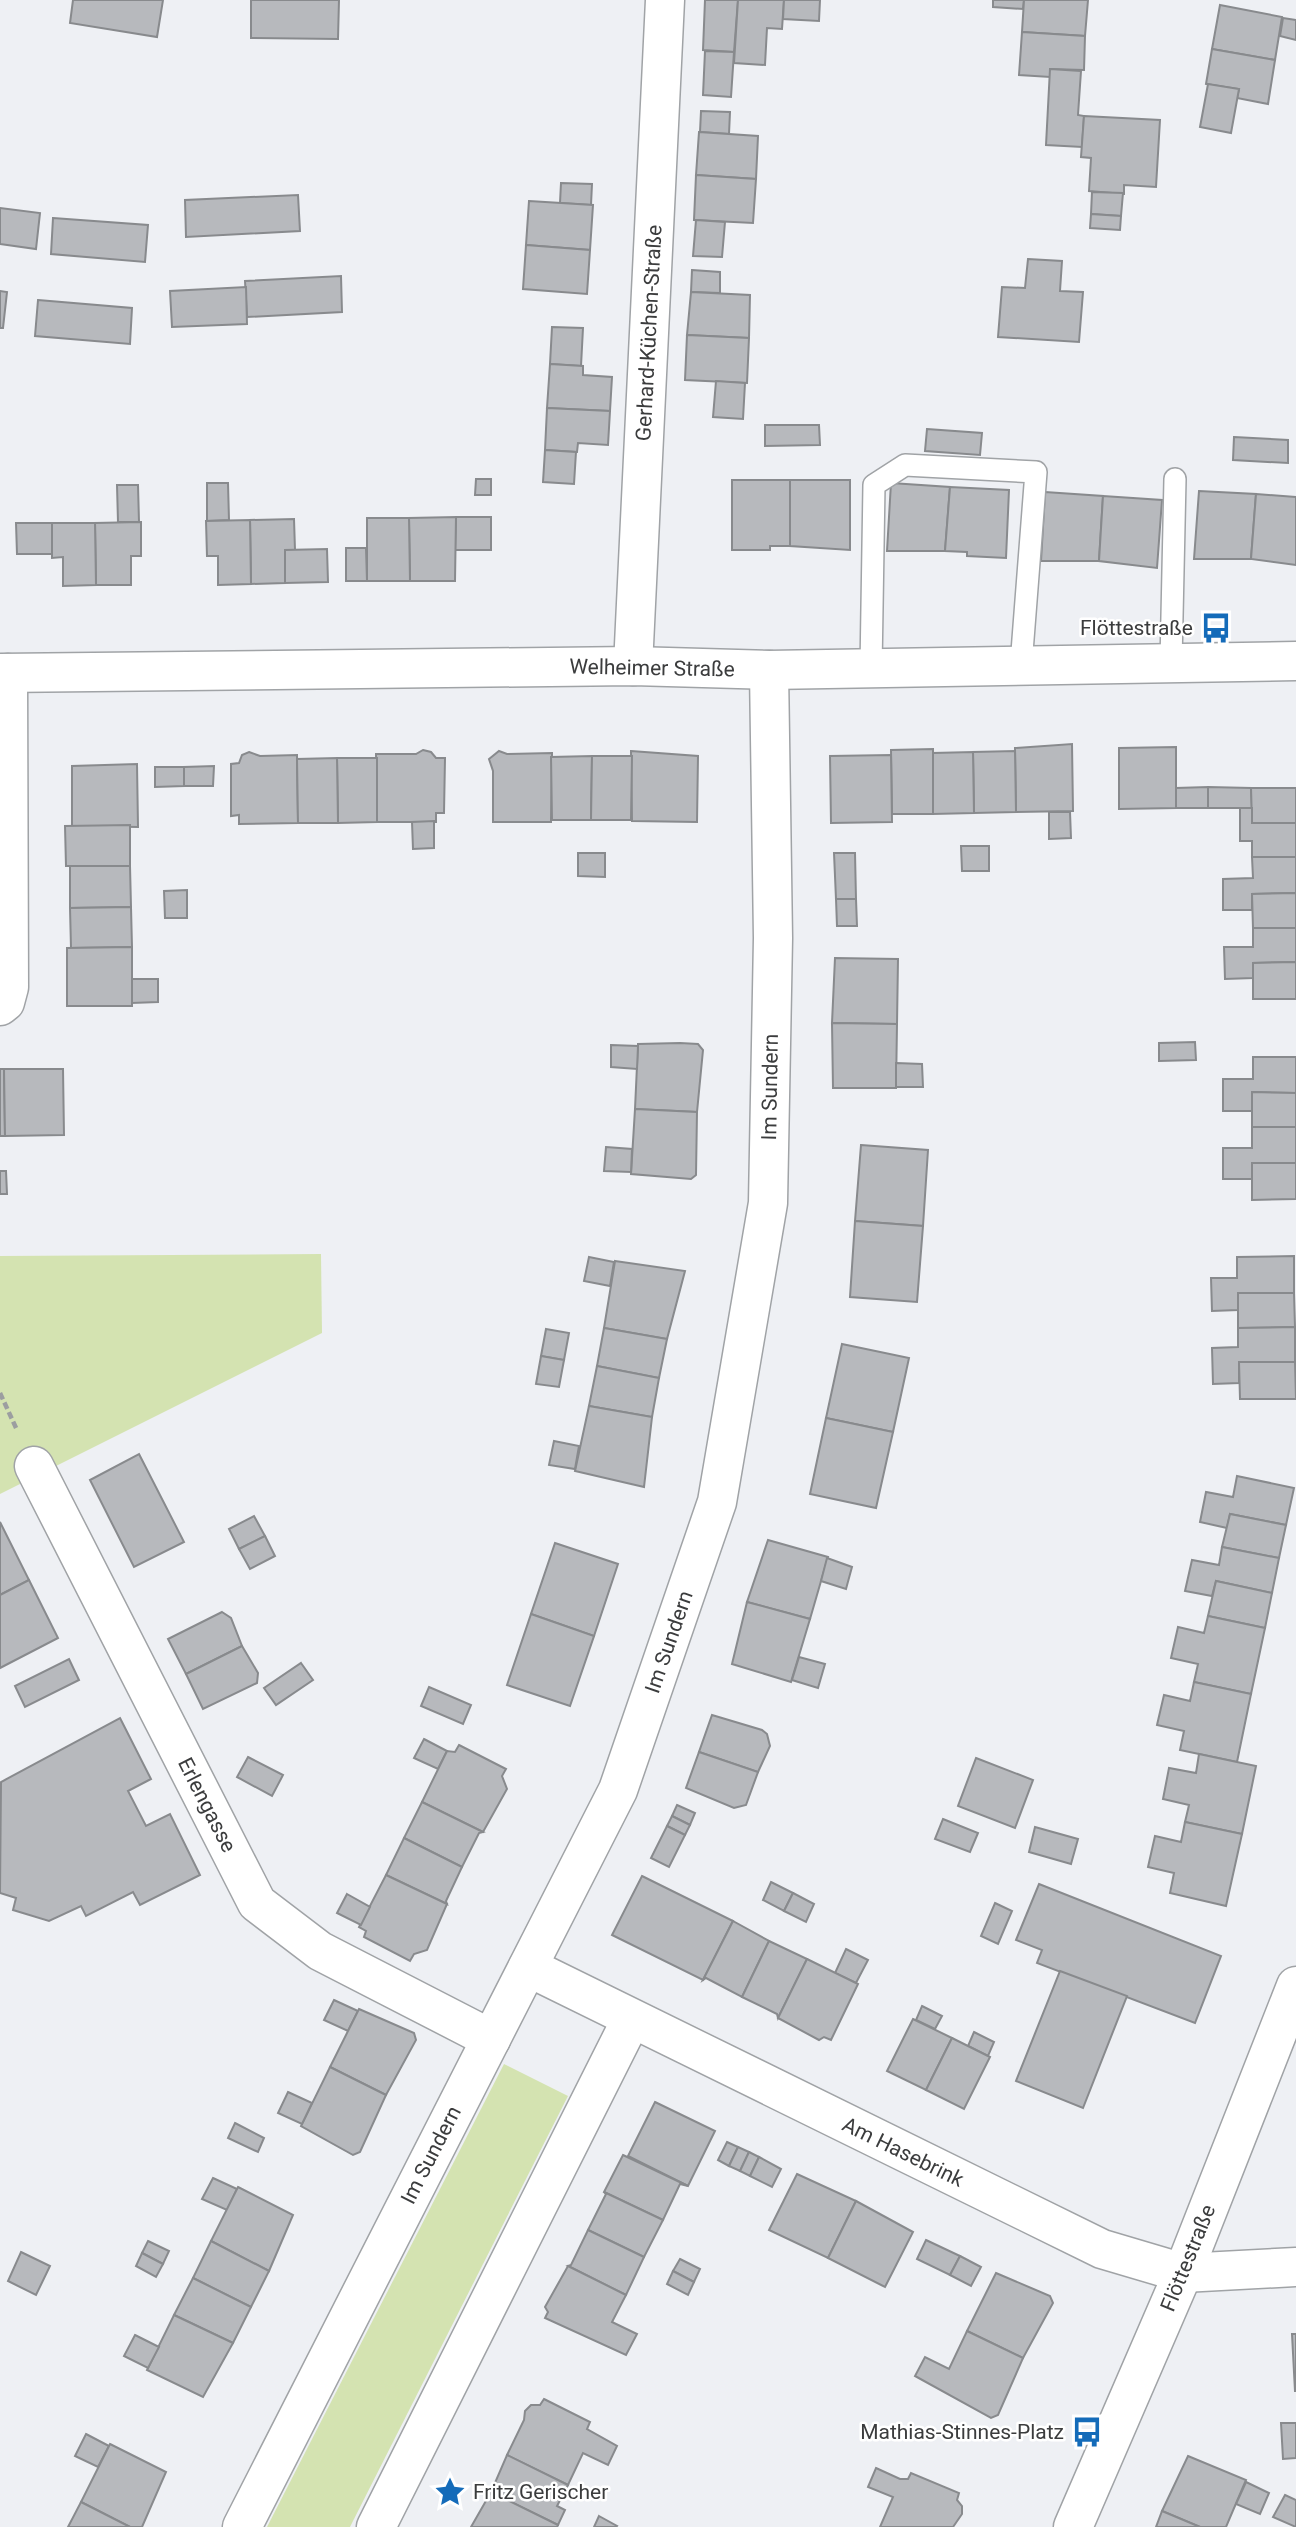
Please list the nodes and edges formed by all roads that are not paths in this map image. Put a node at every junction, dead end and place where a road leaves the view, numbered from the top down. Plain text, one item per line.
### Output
1 (665, 0) edge
2 (1174, 480) dead end
3 (1296, 661) edge
4 (1171, 662) junction
5 (1021, 665) junction
6 (633, 666) junction
7 (871, 668) junction
8 (769, 670) junction
9 (4, 673) edge
10 (0, 1006) edge
11 (34, 1466) dead end
12 (528, 1967) junction
13 (1296, 1986) edge
14 (631, 2020) junction
15 (491, 2039) junction
16 (1296, 2267) edge
17 (1183, 2273) junction
18 (242, 2527) edge
19 (376, 2527) edge
20 (1073, 2527) edge

1 - 6 street, Gerhard-Küchen-Straße
2 - 4 lane
3 - 4 street, Welheimer Straße
4 - 5 street, Welheimer Straße
5 - 7 street, Welheimer Straße
5 - 7 lane
6 - 8 street, Welheimer Straße
6 - 9 street, Welheimer Straße
7 - 8 street, Welheimer Straße
8 - 12 street, Im Sundern
9 - 10 street, Welheimer Straße
11 - 15 street, Erlengasse
12 - 14 street, Am Hasebrink
12 - 15 street, Im Sundern
13 - 17 street, Flöttestraße
14 - 17 street, Am Hasebrink
14 - 19 street
15 - 18 street, Im Sundern
16 - 17 street, Am Hasebrink
17 - 20 street, Flöttestraße

